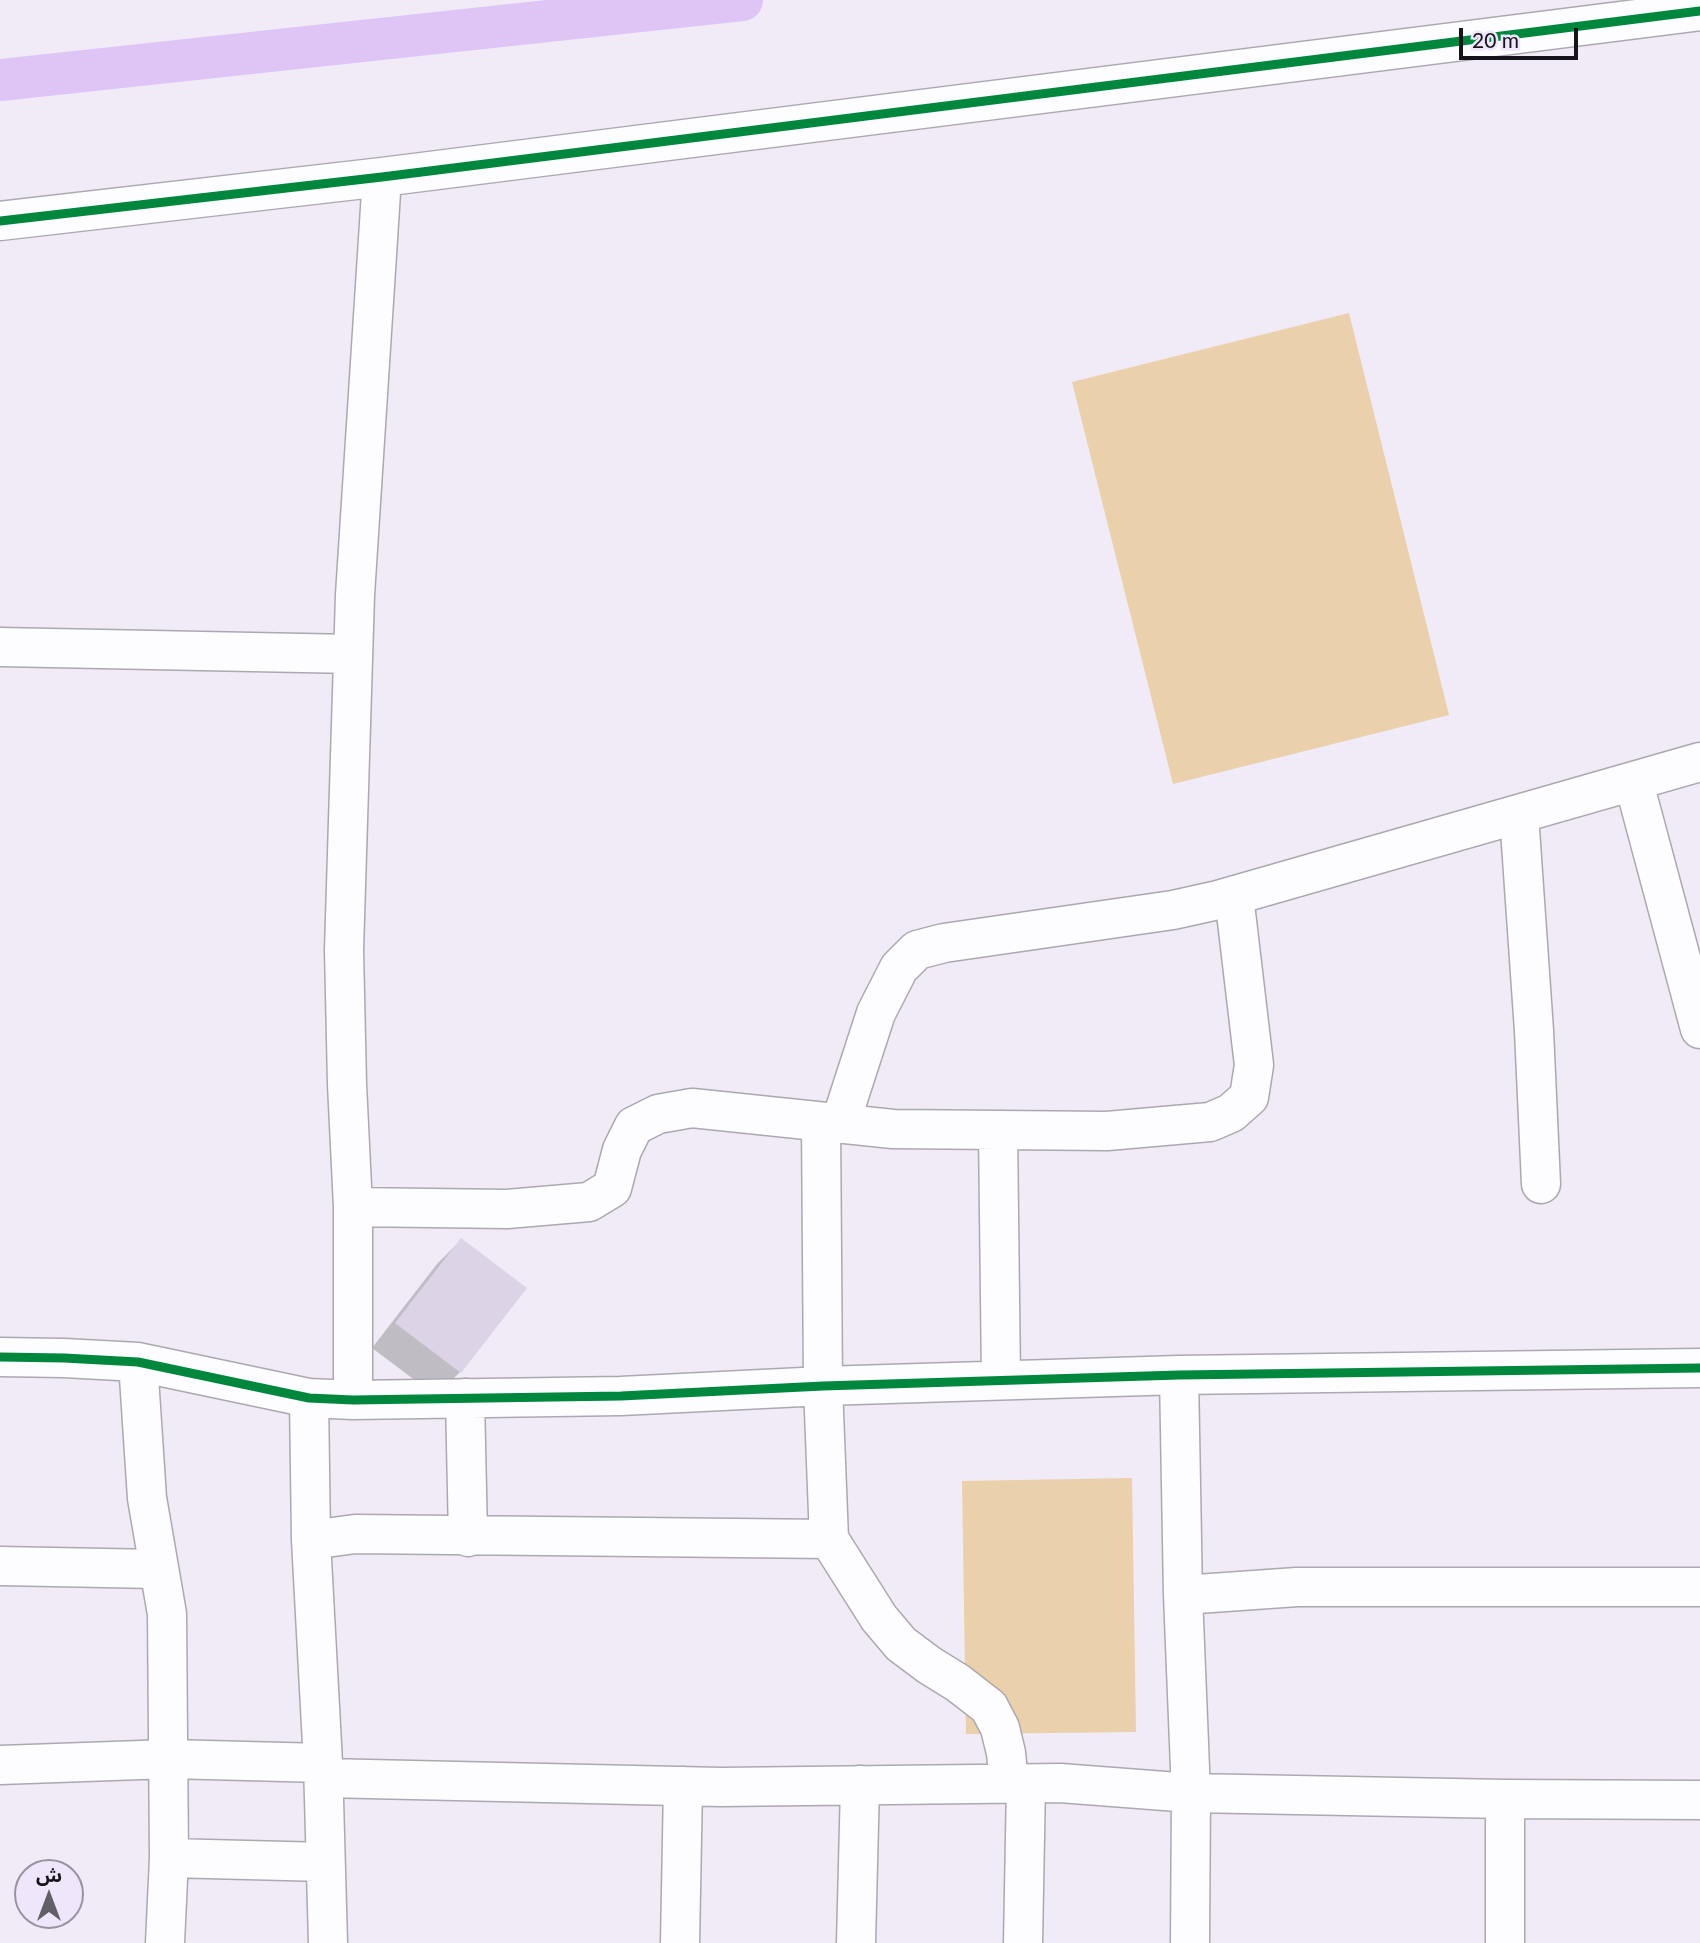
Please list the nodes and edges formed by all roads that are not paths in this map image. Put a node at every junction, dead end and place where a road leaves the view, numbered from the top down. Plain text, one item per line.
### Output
1 (1700, 11) edge
2 (382, 177) junction
3 (0, 221) edge
4 (0, 647) edge
5 (353, 654) junction
6 (1700, 762) edge
7 (1634, 783) junction
8 (1519, 815) junction
9 (1234, 896) junction
10 (1700, 1029) edge
11 (830, 1123) junction
12 (998, 1130) junction
13 (1541, 1184) dead end
14 (353, 1208) junction
15 (0, 1357) edge
16 (138, 1362) junction
17 (1700, 1368) edge
18 (1180, 1375) junction
19 (1001, 1380) junction
20 (823, 1386) junction
21 (309, 1398) junction
22 (464, 1398) junction
23 (353, 1400) junction
24 (468, 1537) junction
25 (829, 1539) junction
26 (311, 1540) junction
27 (0, 1566) edge
28 (157, 1569) junction
29 (1700, 1587) edge
30 (1183, 1595) junction
31 (169, 1759) junction
32 (0, 1765) edge
33 (323, 1771) junction
34 (1017, 1784) junction
35 (860, 1785) junction
36 (683, 1786) junction
37 (1191, 1793) junction
38 (1505, 1799) junction
39 (1700, 1800) edge
40 (169, 1858) junction
41 (325, 1862) junction
42 (165, 1943) edge
43 (328, 1943) edge
44 (680, 1943) edge
45 (856, 1943) edge
46 (1023, 1943) edge
47 (1190, 1943) edge
48 (1505, 1943) edge

1 - 2 street
2 - 3 street
2 - 5 street
4 - 5 street
5 - 14 street
6 - 7 street
7 - 8 street
7 - 10 street
8 - 9 street
8 - 13 street
9 - 11 street
9 - 12 street
11 - 12 street
11 - 14 street
11 - 20 street
12 - 19 street
14 - 23 street
15 - 16 street
16 - 21 street
16 - 28 street
17 - 18 street
18 - 19 street
18 - 30 street
19 - 20 street
20 - 22 street
20 - 25 street
21 - 23 street
21 - 26 street
22 - 23 street
22 - 24 street
24 - 25 street
24 - 26 street
25 - 34 street
26 - 33 street
27 - 28 street
28 - 31 street
29 - 30 street
30 - 37 street
31 - 32 street
31 - 33 street
31 - 40 street
33 - 36 street
33 - 41 street
34 - 35 street
34 - 37 street
34 - 46 street
35 - 36 street
35 - 45 street
36 - 44 street
37 - 38 street
37 - 47 street
38 - 39 street
38 - 48 street
40 - 41 street
40 - 42 street
41 - 43 street

